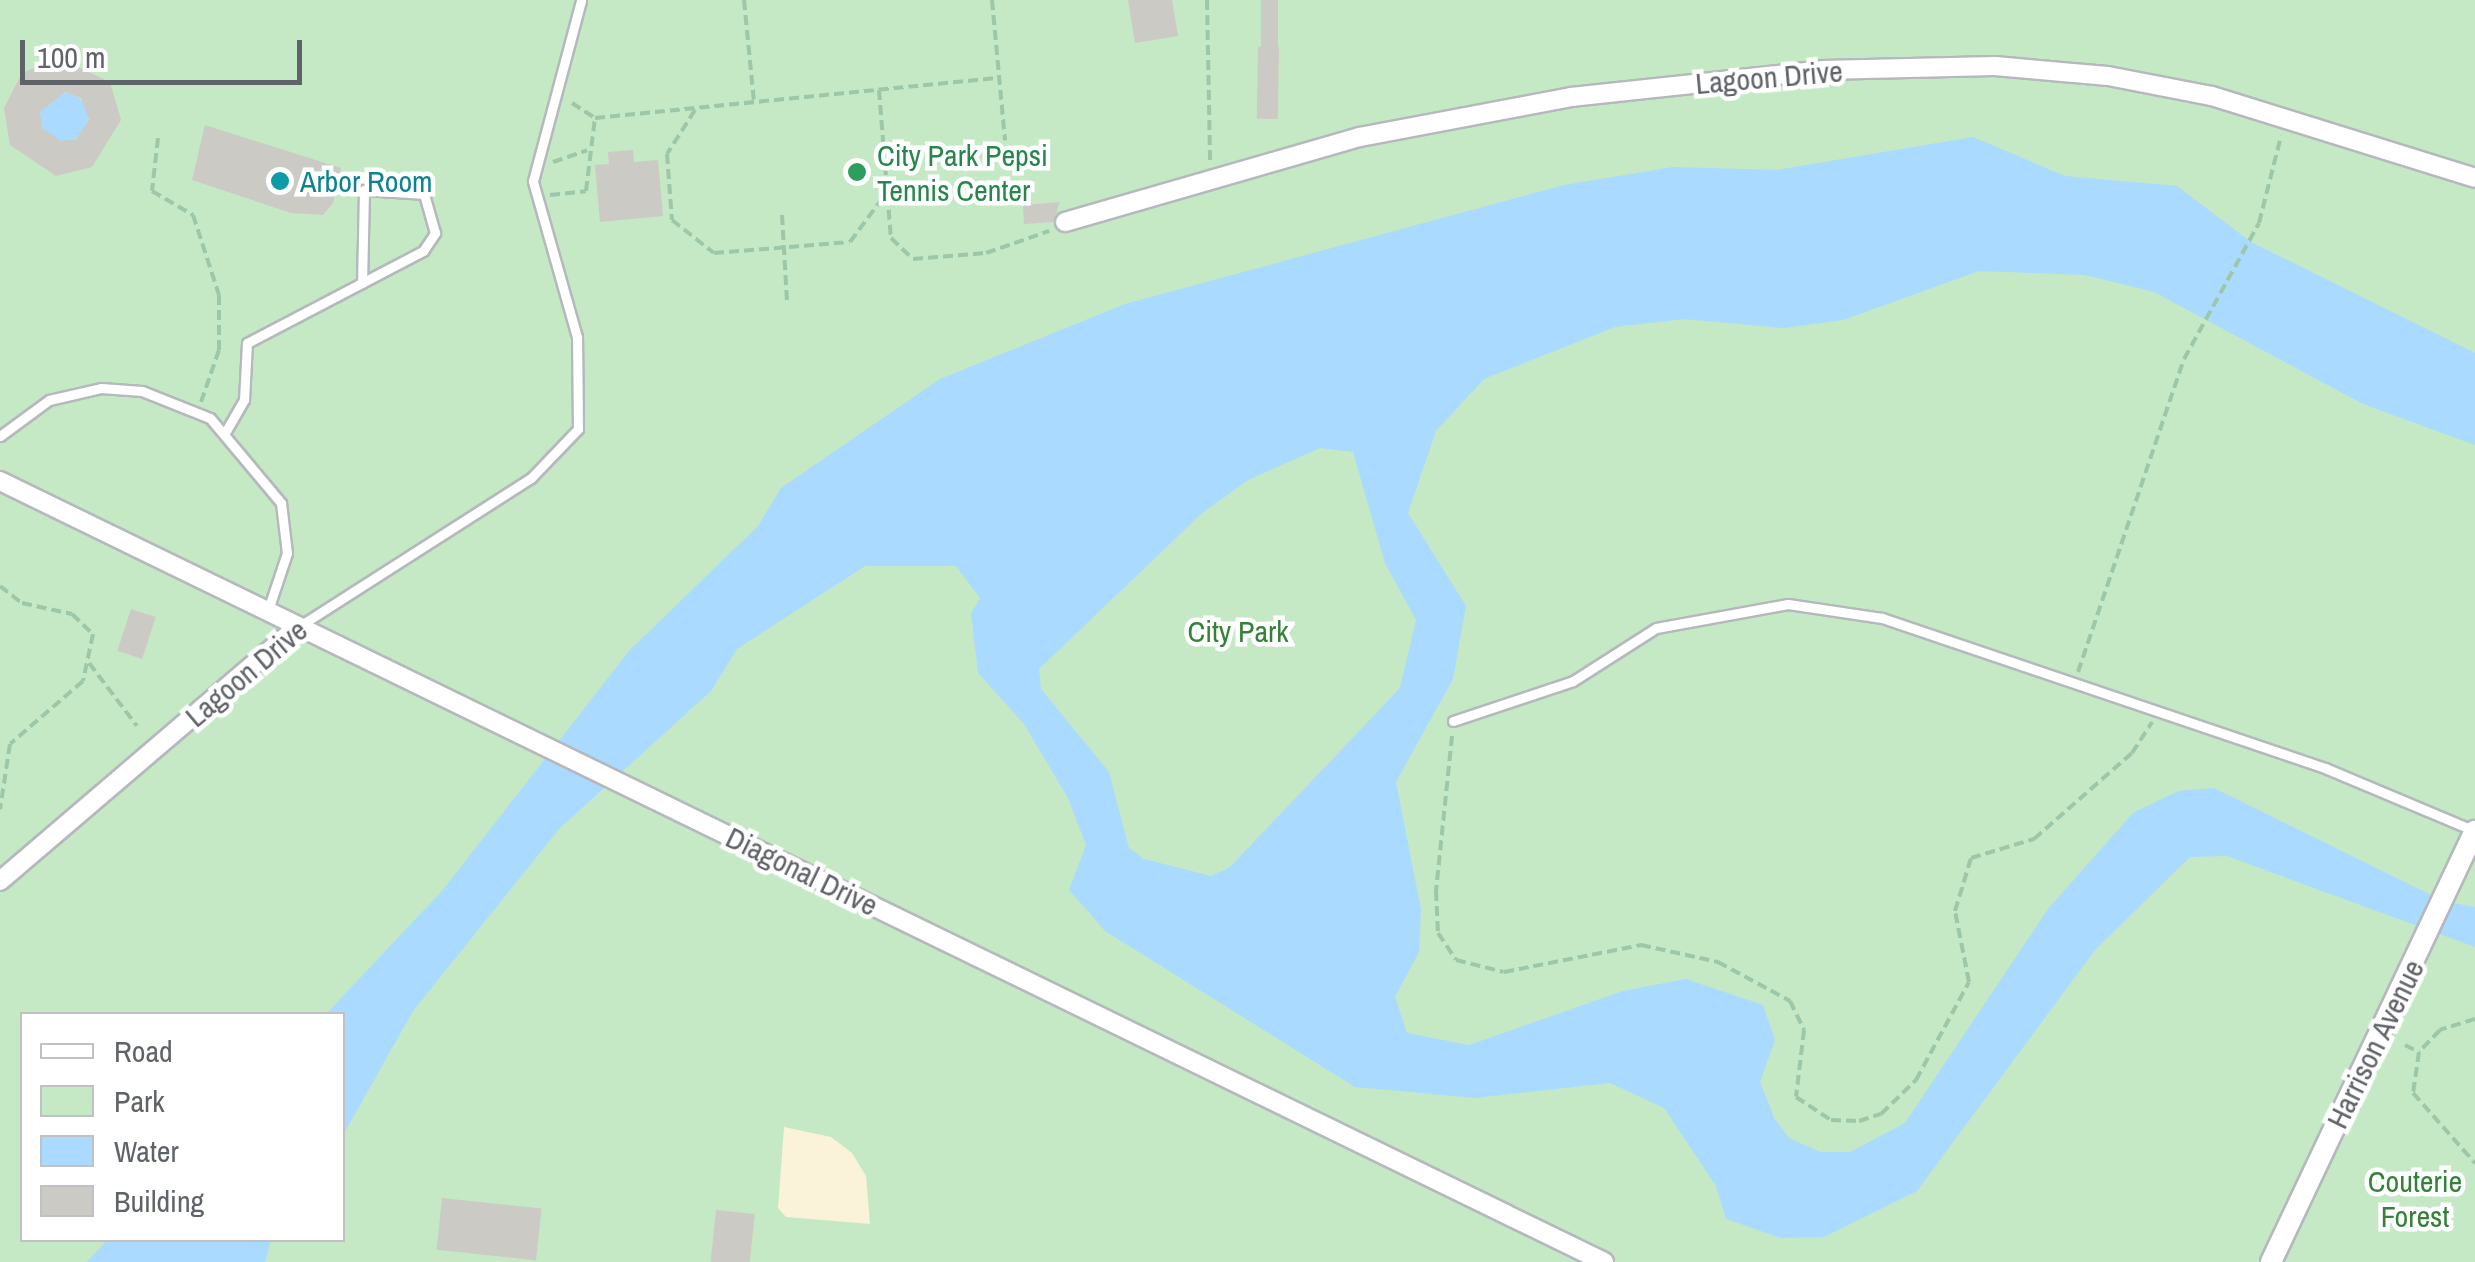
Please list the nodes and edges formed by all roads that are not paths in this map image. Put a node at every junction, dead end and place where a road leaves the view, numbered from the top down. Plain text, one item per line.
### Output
1 (580, 0) edge
2 (2475, 178) edge
3 (1066, 222) road end
4 (362, 282) junction
5 (226, 431) junction
6 (0, 436) edge
7 (0, 481) edge
8 (267, 612) junction
9 (297, 627) junction
10 (1453, 721) road end
11 (2473, 840) edge
12 (0, 881) edge
13 (2271, 1260) edge
14 (1604, 1262) edge

1 - 9 lane, Lagoon Drive
2 - 3 street, Lagoon Drive
4 - 4 lane
4 - 5 lane
5 - 6 lane
5 - 8 lane
7 - 8 street, Diagonal Drive
8 - 9 street, Diagonal Drive
9 - 12 street, Lagoon Drive
9 - 14 street, Diagonal Drive
10 - 11 lane
11 - 13 street, Harrison Avenue

